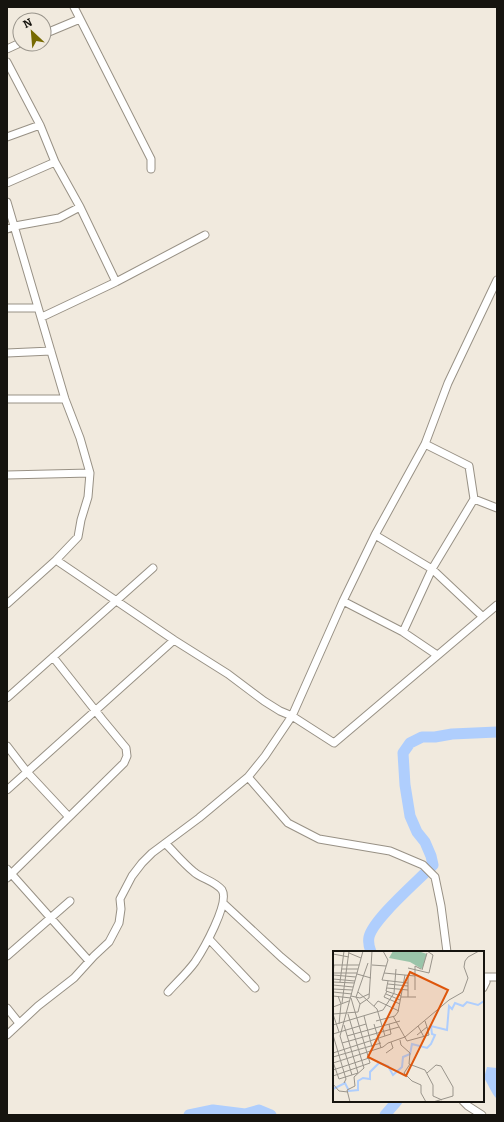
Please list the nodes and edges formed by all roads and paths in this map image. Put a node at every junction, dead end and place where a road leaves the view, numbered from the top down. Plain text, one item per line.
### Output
1 (74, 7) edge
2 (80, 19) junction
3 (52, 31) edge
4 (7, 62) edge
5 (40, 125) junction
6 (7, 137) edge
7 (55, 162) junction
8 (152, 169) dead end
9 (7, 182) edge
10 (7, 202) edge
11 (80, 207) junction
12 (15, 226) junction
13 (7, 229) edge
14 (205, 235) dead end
15 (497, 280) edge
16 (116, 282) junction
17 (7, 308) edge
18 (38, 308) junction
19 (42, 317) junction
20 (51, 351) junction
21 (7, 353) edge
22 (7, 399) edge
23 (65, 399) junction
24 (425, 444) junction
25 (90, 473) junction
26 (7, 475) edge
27 (474, 499) junction
28 (497, 508) edge
29 (375, 535) junction
30 (56, 560) junction
31 (153, 568) dead end
32 (432, 569) junction
33 (116, 601) junction
34 (343, 602) junction
35 (7, 604) edge
36 (497, 605) edge
37 (483, 617) junction
38 (403, 632) junction
39 (174, 640) junction
40 (437, 654) junction
41 (53, 657) junction
42 (7, 698) edge
43 (95, 711) junction
44 (292, 716) junction
45 (7, 746) edge
46 (27, 772) junction
47 (248, 777) junction
48 (7, 790) edge
49 (69, 817) junction
50 (166, 844) junction
51 (9, 873) edge
52 (70, 901) dead end
53 (223, 903) junction
54 (50, 917) junction
55 (209, 940) junction
56 (447, 951) edge
57 (7, 956) edge
58 (89, 961) junction
59 (497, 977) edge
60 (306, 978) dead end
61 (484, 978) edge
62 (255, 988) dead end
63 (168, 992) dead end
64 (7, 1008) edge
65 (19, 1023) junction
66 (7, 1035) edge
67 (464, 1102) edge
68 (482, 1115) edge

1 - 2 street
2 - 3 street
2 - 8 street
4 - 5 street
5 - 6 street
5 - 7 street
7 - 9 street
7 - 11 street
10 - 12 street
11 - 12 street
11 - 16 street
12 - 13 street
12 - 18 street
14 - 16 street
15 - 24 street
16 - 19 street
17 - 18 street
18 - 19 street
19 - 20 street
20 - 21 street
20 - 23 street
22 - 23 street
23 - 25 street
24 - 27 street
24 - 29 street
25 - 26 street
25 - 30 street
27 - 28 street
27 - 32 street
29 - 32 street
29 - 34 street
30 - 33 street
30 - 35 street
31 - 33 street
32 - 37 street
32 - 38 street
33 - 39 street
33 - 41 street
34 - 38 street
34 - 44 street
36 - 37 street
37 - 40 street
38 - 40 street
39 - 43 street
39 - 44 street
40 - 44 street
41 - 42 street
41 - 43 street
43 - 46 street
43 - 49 street
44 - 47 street
45 - 46 street
46 - 48 street
46 - 49 street
47 - 50 street
47 - 56 street
49 - 51 street
50 - 53 street
50 - 58 street
51 - 54 street
52 - 54 street
53 - 55 street
53 - 60 street
54 - 57 street
54 - 58 street
55 - 62 street
55 - 63 street
58 - 65 street
59 - 61 street
64 - 65 street
65 - 66 street
67 - 68 street

